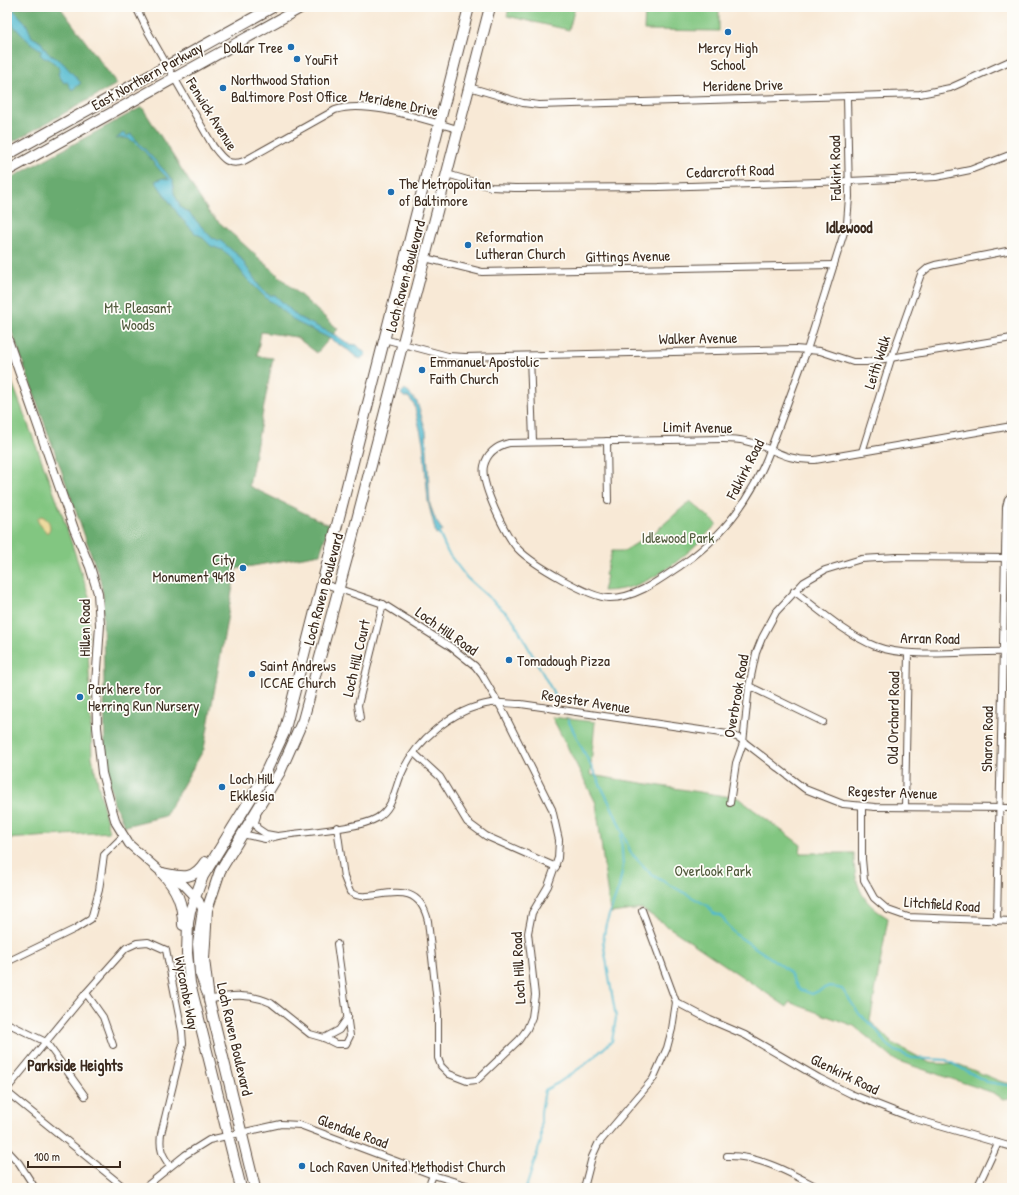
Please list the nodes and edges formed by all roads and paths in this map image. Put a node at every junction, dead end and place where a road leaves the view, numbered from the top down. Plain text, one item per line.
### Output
1 (136, 7) edge
2 (273, 7) edge
3 (302, 7) edge
4 (469, 7) edge
5 (490, 7) edge
6 (1012, 60) edge
7 (167, 66) junction
8 (174, 78) junction
9 (470, 87) junction
10 (847, 96) junction
11 (439, 124) junction
12 (458, 129) junction
13 (1012, 154) edge
14 (7, 155) edge
15 (229, 162) joint
16 (7, 171) edge
17 (447, 174) junction
18 (849, 182) junction
19 (1012, 250) edge
20 (425, 258) junction
21 (834, 265) junction
22 (7, 337) edge
23 (1012, 338) edge
24 (384, 339) junction
25 (403, 344) junction
26 (807, 350) junction
27 (530, 356) junction
28 (891, 359) junction
29 (1012, 426) edge
30 (607, 441) junction
31 (533, 442) junction
32 (770, 450) junction
33 (862, 452) junction
34 (484, 466) joint
35 (1012, 495) edge
36 (608, 501) dead end
37 (1005, 558) junction
38 (1012, 558) edge
39 (322, 583) junction
40 (339, 588) junction
41 (794, 591) junction
42 (382, 604) junction
43 (310, 629) junction
44 (328, 630) junction
45 (1002, 652) junction
46 (1012, 652) edge
47 (908, 653) junction
48 (749, 686) junction
49 (499, 704) junction
50 (360, 718) dead end
51 (823, 722) dead end
52 (743, 742) junction
53 (414, 753) junction
54 (270, 764) junction
55 (730, 803) dead end
56 (260, 806) junction
57 (862, 806) junction
58 (905, 807) junction
59 (999, 808) junction
60 (1012, 808) edge
61 (337, 828) junction
62 (231, 830) junction
63 (242, 834) junction
64 (123, 836) junction
65 (278, 836) junction
66 (556, 867) junction
67 (162, 873) junction
68 (195, 895) junction
69 (642, 910) dead end
70 (997, 921) junction
71 (1012, 921) edge
72 (338, 944) dead end
73 (187, 953) junction
74 (7, 962) edge
75 (86, 993) junction
76 (209, 1000) junction
77 (676, 1002) junction
78 (348, 1017) junction
79 (7, 1023) edge
80 (324, 1038) junction
81 (46, 1042) junction
82 (114, 1045) dead end
83 (7, 1090) edge
84 (85, 1096) dead end
85 (242, 1132) junction
86 (228, 1135) junction
87 (998, 1143) junction
88 (1012, 1147) edge
89 (7, 1150) edge
90 (728, 1156) dead end
91 (170, 1166) junction
92 (433, 1175) junction
93 (35, 1188) edge
94 (125, 1188) edge
95 (144, 1188) edge
96 (241, 1188) edge
97 (255, 1188) edge
98 (428, 1188) edge
99 (476, 1188) edge
100 (584, 1188) edge
101 (819, 1188) edge
102 (977, 1188) edge

1 - 7 street, Fenwick Avenue
2 - 7 main road, East Northern Parkway
3 - 8 main road, East Northern Parkway
4 - 11 main road, Loch Raven Boulevard
5 - 9 main road, Loch Raven Boulevard
6 - 10 street, Meridene Drive
7 - 8 street, Fenwick Avenue
7 - 14 main road, East Northern Parkway
8 - 15 street, Fenwick Avenue
8 - 16 main road, East Northern Parkway
9 - 10 street, Meridene Drive
9 - 12 main road, Loch Raven Boulevard
10 - 18 street, Falkirk Road
11 - 12 street, Meridene Drive
11 - 15 street, Meridene Drive
11 - 24 main road, Loch Raven Boulevard
12 - 17 main road, Loch Raven Boulevard
13 - 18 street, Cedarcroft Road
17 - 18 street, Cedarcroft Road
17 - 20 main road, Loch Raven Boulevard
18 - 21 street, Falkirk Road
19 - 28 street, Leith Walk
20 - 21 street, Gittings Avenue
20 - 25 main road, Loch Raven Boulevard
21 - 26 street, Falkirk Road
22 - 64 street, Hillen Road
23 - 28 street, Walker Avenue
24 - 25 street, Walker Avenue
24 - 39 main road, Loch Raven Boulevard
25 - 27 street, Walker Avenue
25 - 40 main road, Loch Raven Boulevard
26 - 27 street, Walker Avenue
26 - 28 street, Walker Avenue
26 - 32 street, Falkirk Road
27 - 31 street
28 - 33 street, Leith Walk
29 - 33 street, Limit Avenue
30 - 31 street, Limit Avenue
30 - 32 street, Limit Avenue
30 - 36 street
31 - 34 street, Limit Avenue
32 - 33 street, Limit Avenue
32 - 34 street, Falkirk Road
35 - 37 street, Sharon Road
37 - 38 street, Overbrook Road
37 - 41 street, Overbrook Road
37 - 45 street, Sharon Road
39 - 40 street, Loch Hill Road
39 - 43 main road, Loch Raven Boulevard
40 - 42 street, Loch Hill Road
40 - 44 main road, Loch Raven Boulevard
41 - 47 street, Arran Road
41 - 48 street, Overbrook Road
42 - 49 street, Loch Hill Road
42 - 50 street, Loch Hill Court
43 - 44 main road
43 - 54 main road, Loch Raven Boulevard
44 - 56 main road, Loch Raven Boulevard
45 - 46 street, Arran Road
45 - 47 street, Arran Road
45 - 59 street, Sharon Road
47 - 58 street, Old Orchard Road
48 - 51 street
48 - 52 street, Overbrook Road
49 - 52 street, Regester Avenue
49 - 53 street, Regester Avenue
49 - 66 street, Loch Hill Road
52 - 55 street, Overbrook Road
52 - 57 street, Regester Avenue
53 - 61 street, Regester Avenue
53 - 66 street
54 - 62 main road, Loch Raven Boulevard
54 - 63 main road
56 - 63 main road, Loch Raven Boulevard
56 - 65 street, Regester Avenue
57 - 58 street, Regester Avenue
57 - 70 street, Litchfield Road
58 - 59 street, Regester Avenue
59 - 60 street, Regester Avenue
59 - 70 street, Sharon Road
61 - 65 street, Regester Avenue
61 - 66 street, Loch Hill Road
62 - 67 main road
62 - 68 main road, Loch Raven Boulevard
63 - 65 street, Regester Avenue
63 - 76 main road, Loch Raven Boulevard
64 - 67 street, Hillen Road
64 - 74 street
67 - 68 street, Hillen Road
67 - 73 main road
68 - 73 main road, Loch Raven Boulevard
68 - 76 street
69 - 77 street
70 - 71 street, Litchfield Road
72 - 78 street
73 - 86 main road, Loch Raven Boulevard
75 - 81 street, Wycombe Way
75 - 82 street
75 - 91 street, Wycombe Way
76 - 80 street
76 - 85 main road, Loch Raven Boulevard
77 - 87 street, Glenkirk Road
77 - 100 street
78 - 80 street
78 - 80 street
79 - 81 street
81 - 83 street, Wycombe Way
81 - 84 street
83 - 94 street
85 - 86 street, Glendale Road
85 - 92 street, Glendale Road
85 - 97 main road, Loch Raven Boulevard
86 - 91 street, Glendale Road
86 - 96 main road, Loch Raven Boulevard
87 - 88 street, Glenkirk Road
87 - 102 street
89 - 93 street
90 - 101 street
91 - 95 street, Glendale Road
92 - 98 street
92 - 99 street, Glendale Road

